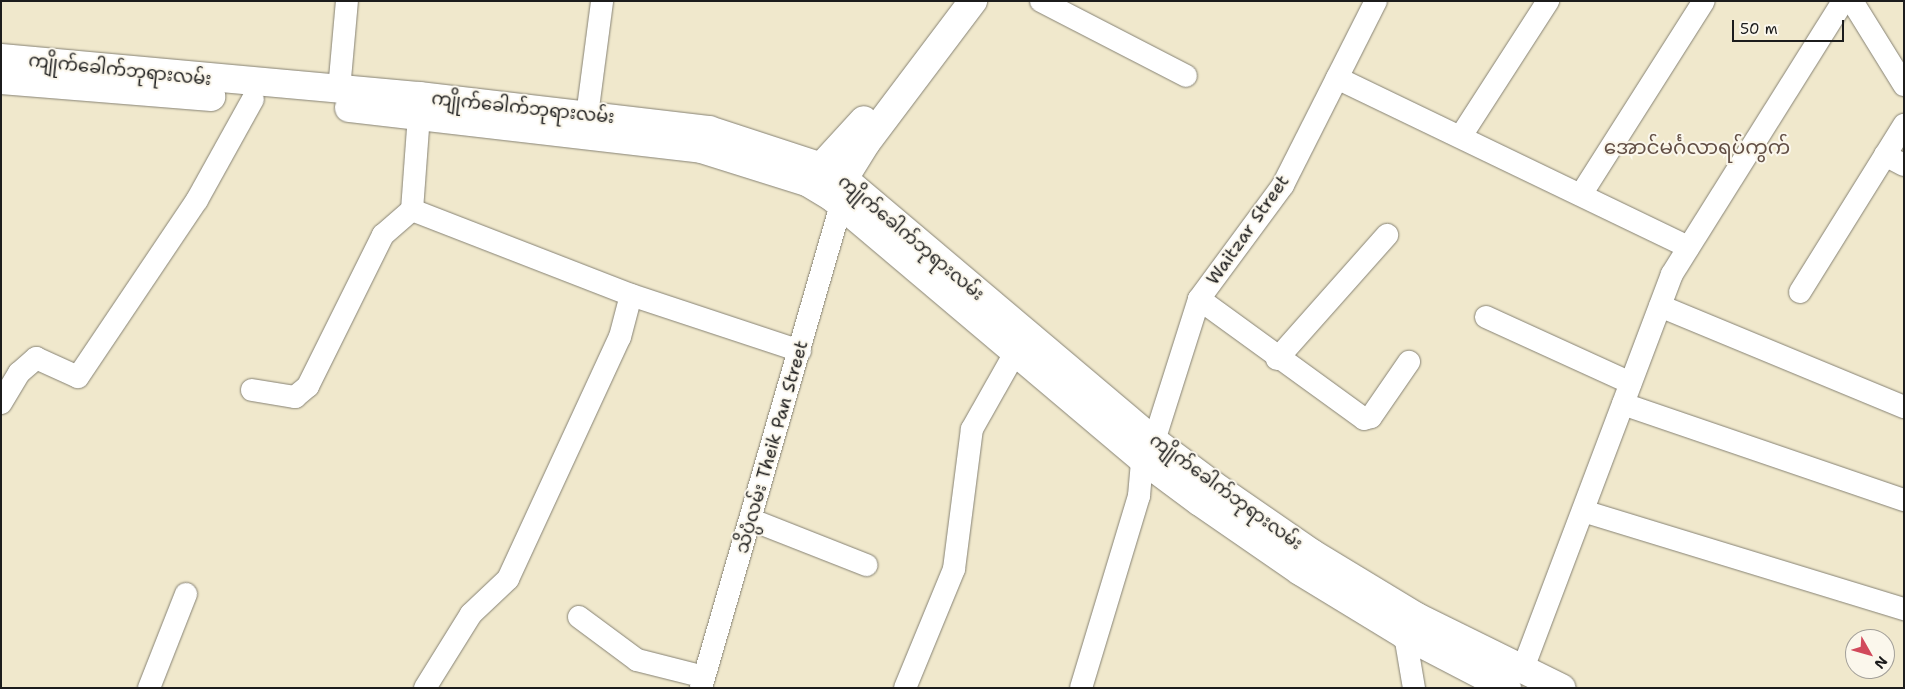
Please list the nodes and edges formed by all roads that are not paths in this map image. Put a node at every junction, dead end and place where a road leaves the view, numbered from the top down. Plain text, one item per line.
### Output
1 (347, 1) edge
2 (602, 1) edge
3 (955, 1) edge
4 (973, 1) edge
5 (1041, 1) edge
6 (1376, 1) edge
7 (1548, 1) edge
8 (1704, 1) edge
9 (1843, 1) edge
10 (1852, 1) edge
11 (1, 58) edge
12 (1186, 76) dead end
13 (1337, 78) junction
14 (1, 80) edge
15 (1904, 85) edge
16 (339, 90) junction
17 (253, 99) junction
18 (420, 107) junction
19 (586, 124) junction
20 (1904, 125) edge
21 (1462, 136) junction
22 (1895, 160) edge
23 (814, 175) junction
24 (843, 192) junction
25 (1582, 193) junction
26 (412, 210) junction
27 (1387, 235) dead end
28 (1688, 247) junction
29 (1800, 292) dead end
30 (631, 295) junction
31 (1199, 300) junction
32 (1660, 306) junction
33 (1486, 316) dead end
34 (800, 351) junction
35 (1015, 353) junction
36 (1277, 359) junction
37 (1409, 362) dead end
38 (1631, 383) junction
39 (252, 390) dead end
40 (1, 403) edge
41 (1623, 404) junction
42 (1904, 407) edge
43 (1148, 450) junction
44 (1904, 500) edge
45 (1583, 511) junction
46 (752, 520) junction
47 (866, 565) dead end
48 (186, 594) dead end
49 (1904, 608) edge
50 (579, 617) dead end
51 (1405, 635) junction
52 (1515, 680) edge
53 (703, 682) edge
54 (150, 688) edge
55 (425, 688) edge
56 (904, 688) edge
57 (1081, 688) edge
58 (1414, 688) edge
59 (1561, 688) edge

1 - 16 street
2 - 19 street
3 - 23 main road
4 - 24 main road
5 - 12 street
6 - 13 street, Waitzar Street
7 - 21 street
8 - 25 street
9 - 28 street
10 - 15 street
11 - 16 main road, ကျိုက်ခေါက်ဘုရားလမ်း
13 - 21 street
13 - 31 street, Waitzar Street
14 - 17 main road, ကျိုက်ခေါက်ဘုရားလမ်း
16 - 18 main road, ကျိုက်ခေါက်ဘုရားလမ်း
17 - 18 main road, ကျိုက်ခေါက်ဘုရားလမ်း
17 - 40 street
18 - 19 main road, ကျိုက်ခေါက်ဘုရားလမ်း
18 - 26 street
19 - 23 main road, ကျိုက်ခေါက်ဘုရားလမ်း
20 - 22 street
21 - 25 street
22 - 29 street
23 - 24 main road, ကျိုက်ခေါက်ဘုရားလမ်း
24 - 34 street, သိပ္ပံလမ်း Theik Pan Street
24 - 35 main road, ကျိုက်ခေါက်ဘုရားလမ်း
24 - 43 main road, ကျိုက်ခေါက်ဘုရားလမ်း
25 - 28 street
26 - 30 street
26 - 39 street
27 - 36 street
28 - 32 street
30 - 34 street
30 - 55 street
31 - 36 street
31 - 43 street, Waitzar Street
32 - 38 street
32 - 42 street
33 - 38 street
34 - 46 street, သိပ္ပံလမ်း Theik Pan Street
35 - 43 main road, ကျိုက်ခေါက်ဘုရားလမ်း
35 - 56 street
36 - 37 street
38 - 41 street
41 - 44 street
41 - 45 street
43 - 51 main road, ကျိုက်ခေါက်ဘုရားလမ်း
43 - 52 main road, ကျိုက်ခေါက်ဘုရားလမ်း
43 - 57 street, Waitzar Street
45 - 49 street
45 - 52 street
46 - 47 street
46 - 53 street, သိပ္ပံလမ်း Theik Pan Street
48 - 54 street
50 - 53 street
51 - 52 main road, ကျိုက်ခေါက်ဘုရားလမ်း
51 - 58 street
52 - 59 main road, ကျိုက်ခေါက်ဘုရားလမ်း

